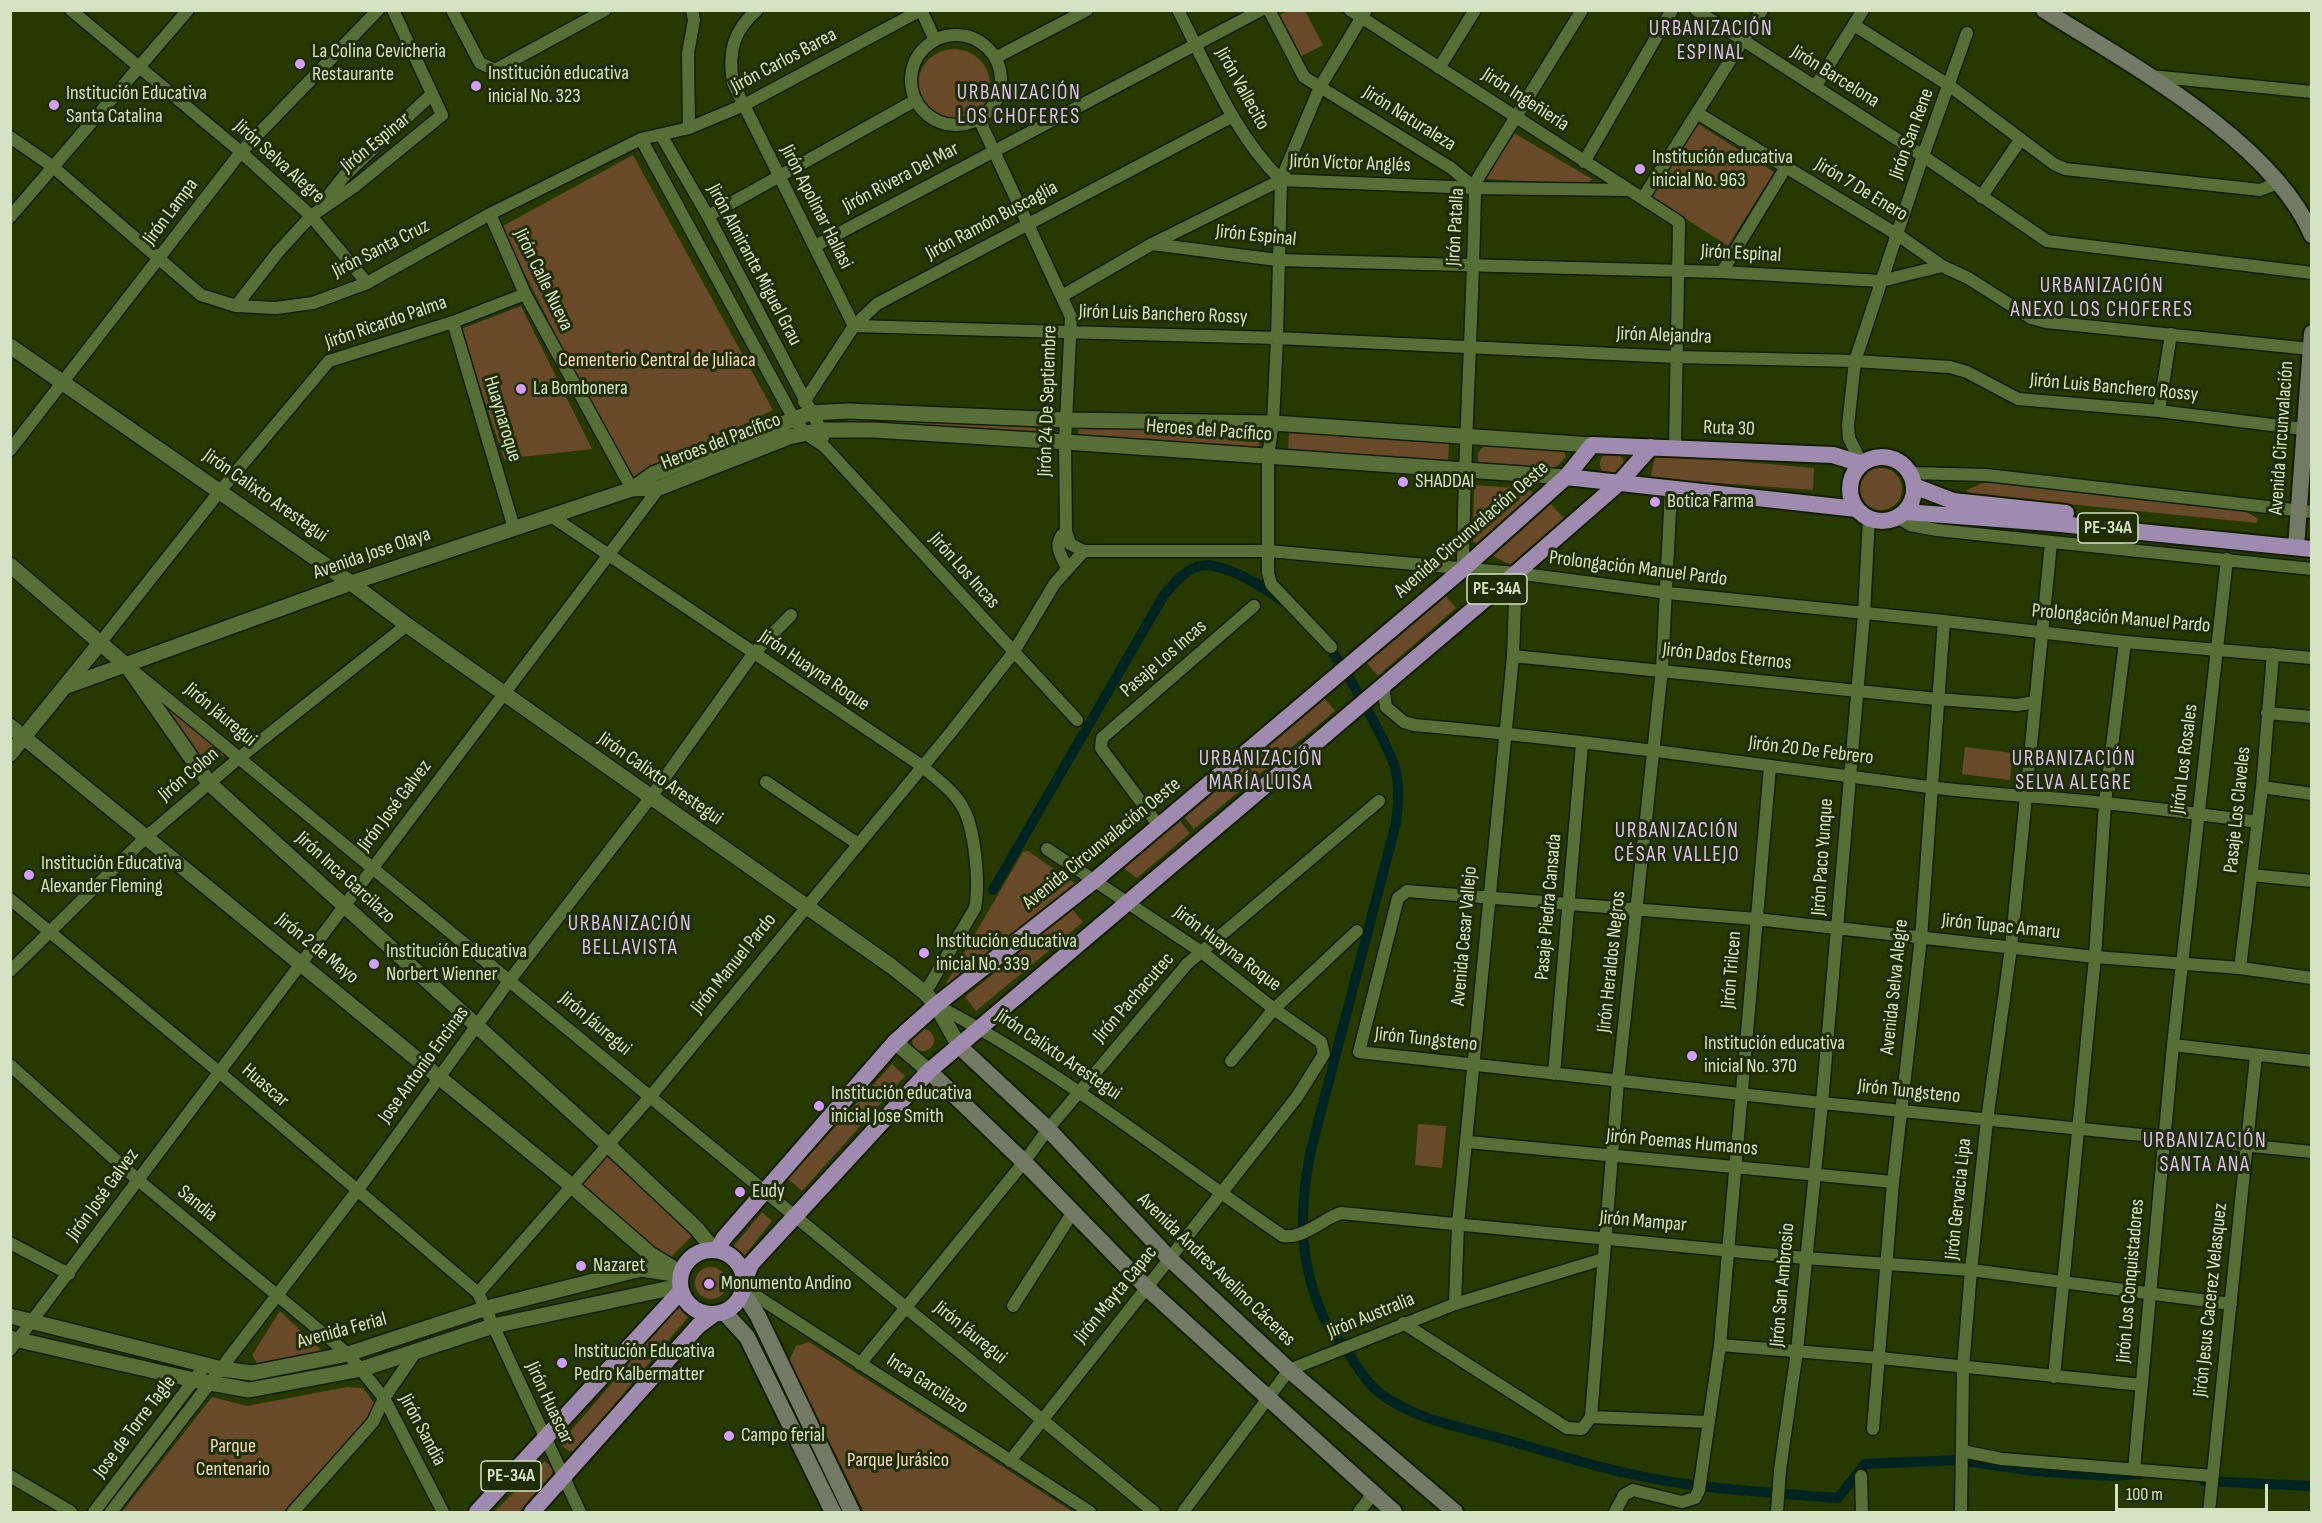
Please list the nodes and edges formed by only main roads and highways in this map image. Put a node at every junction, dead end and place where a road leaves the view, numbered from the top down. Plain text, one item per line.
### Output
1 (2044, 10) edge
2 (2307, 214) edge
3 (2312, 235) edge
4 (2311, 341) edge
5 (1592, 446) joint
6 (1652, 447) junction
7 (1862, 464) junction
8 (1566, 477) junction
9 (1912, 480) junction
10 (1618, 484) junction
11 (2305, 511) edge
12 (1863, 513) junction
13 (1901, 514) junction
14 (2304, 543) edge
15 (959, 1046) junction
16 (929, 1071) junction
17 (715, 1250) junction
18 (681, 1281) junction
19 (744, 1288) junction
20 (719, 1313) junction
21 (477, 1512) edge
22 (532, 1512) edge
23 (833, 1512) edge
24 (852, 1512) edge
25 (1394, 1512) edge
26 (1455, 1512) edge

1 - 2 main road
2 - 3 main road
4 - 11 main road, Avenida Circunvalación
5 - 6 highway, Ruta 30 / PE-34A
5 - 8 highway, Avenida Circunvalación Oeste / PE-34A
6 - 7 highway, Ruta 30 / PE-34A
6 - 10 highway, PE-34A
7 - 9 highway, PE-34A
7 - 12 highway
8 - 10 highway, Heroes del Pacífico
8 - 17 highway, Avenida Circunvalación Oeste / PE-34A
9 - 13 highway
9 - 14 highway, PE-34A
10 - 12 highway, PE-34A
10 - 15 highway, PE-34A
11 - 14 main road, Avenida Circunvalación
12 - 13 highway, PE-34A
13 - 14 highway, PE-34A
15 - 16 highway, PE-34A
15 - 26 main road, Avenida Andres Avelino Cáceres
16 - 19 highway, PE-34A
16 - 25 main road
17 - 18 highway
17 - 19 highway
18 - 20 highway
18 - 21 highway, PE-34A
19 - 20 highway
19 - 24 main road
20 - 22 highway, PE-34A
20 - 23 main road

